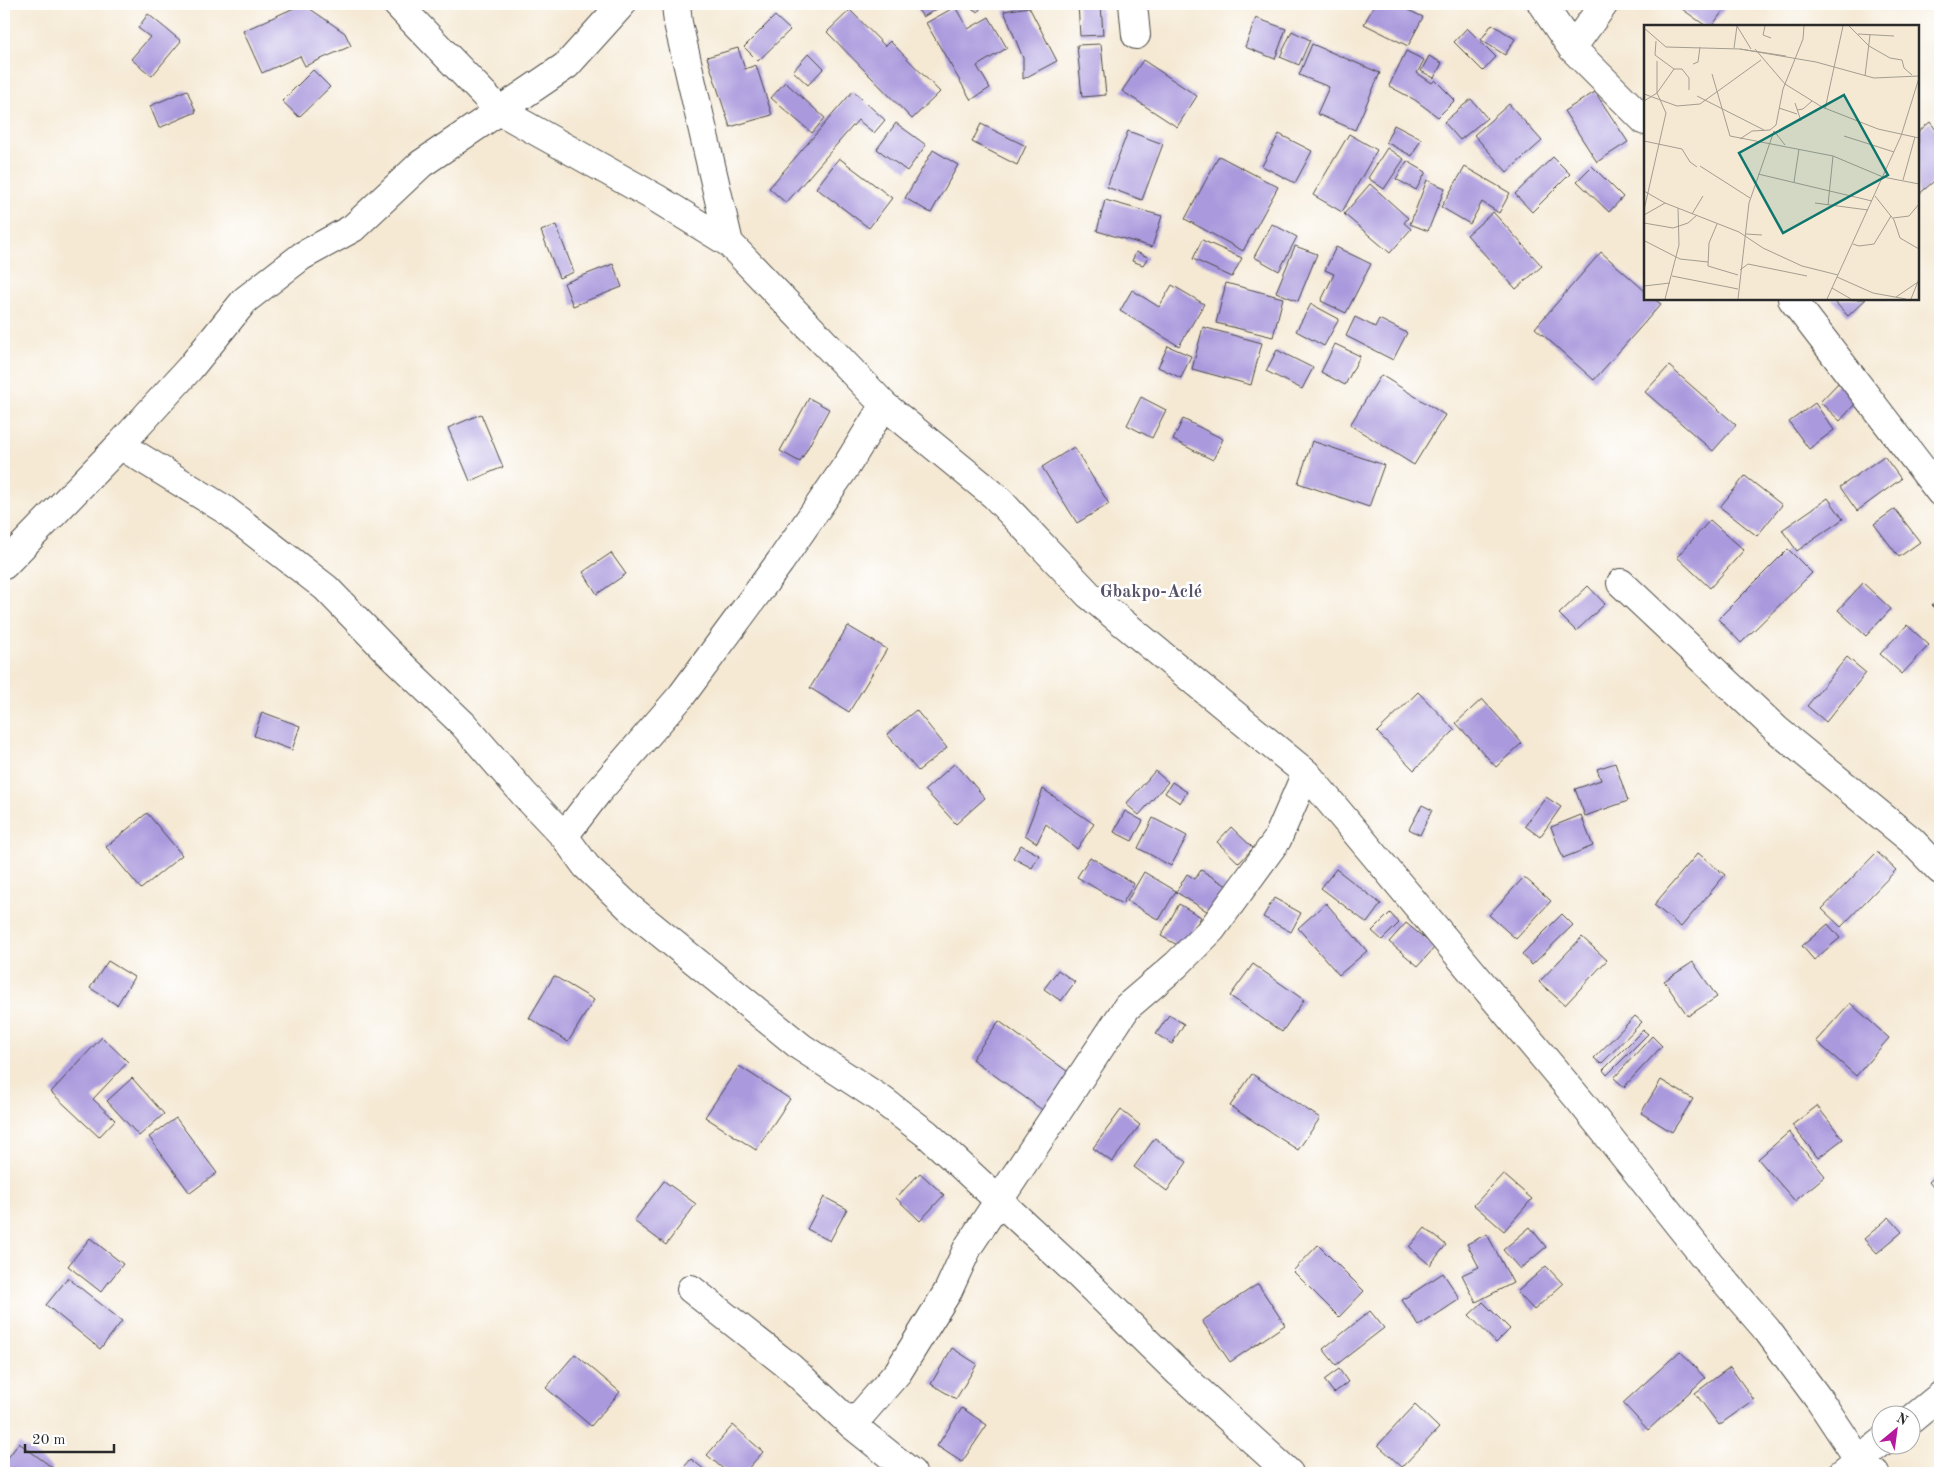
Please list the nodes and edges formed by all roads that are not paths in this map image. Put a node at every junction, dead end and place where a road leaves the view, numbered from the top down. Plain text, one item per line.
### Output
1 (397, 4) edge
2 (622, 4) edge
3 (676, 4) edge
4 (1133, 4) edge
5 (1542, 4) edge
6 (1604, 4) edge
7 (1136, 35) dead end
8 (1572, 48) junction
9 (500, 111) junction
10 (1644, 120) edge
11 (730, 243) junction
12 (1793, 300) edge
13 (884, 405) junction
14 (120, 445) junction
15 (1940, 492) edge
16 (4, 565) edge
17 (1621, 583) dead end
18 (1306, 774) junction
19 (564, 836) junction
20 (1940, 870) edge
21 (999, 1202) junction
22 (691, 1289) dead end
23 (1940, 1396) edge
24 (1922, 1411) edge
25 (852, 1425) junction
26 (1872, 1454) edge
27 (1859, 1469) edge
28 (912, 1473) edge
29 (1289, 1473) edge

1 - 9 street
2 - 9 street
3 - 11 street
4 - 7 street
5 - 8 street
6 - 8 street
8 - 10 street
9 - 11 street
9 - 14 street
11 - 13 street
12 - 15 street
13 - 18 street
13 - 19 street
14 - 16 street
14 - 19 street
17 - 20 street
18 - 21 street
18 - 27 street
19 - 21 street
21 - 25 street
21 - 29 street
22 - 25 street
23 - 24 street
25 - 28 street
26 - 27 street

